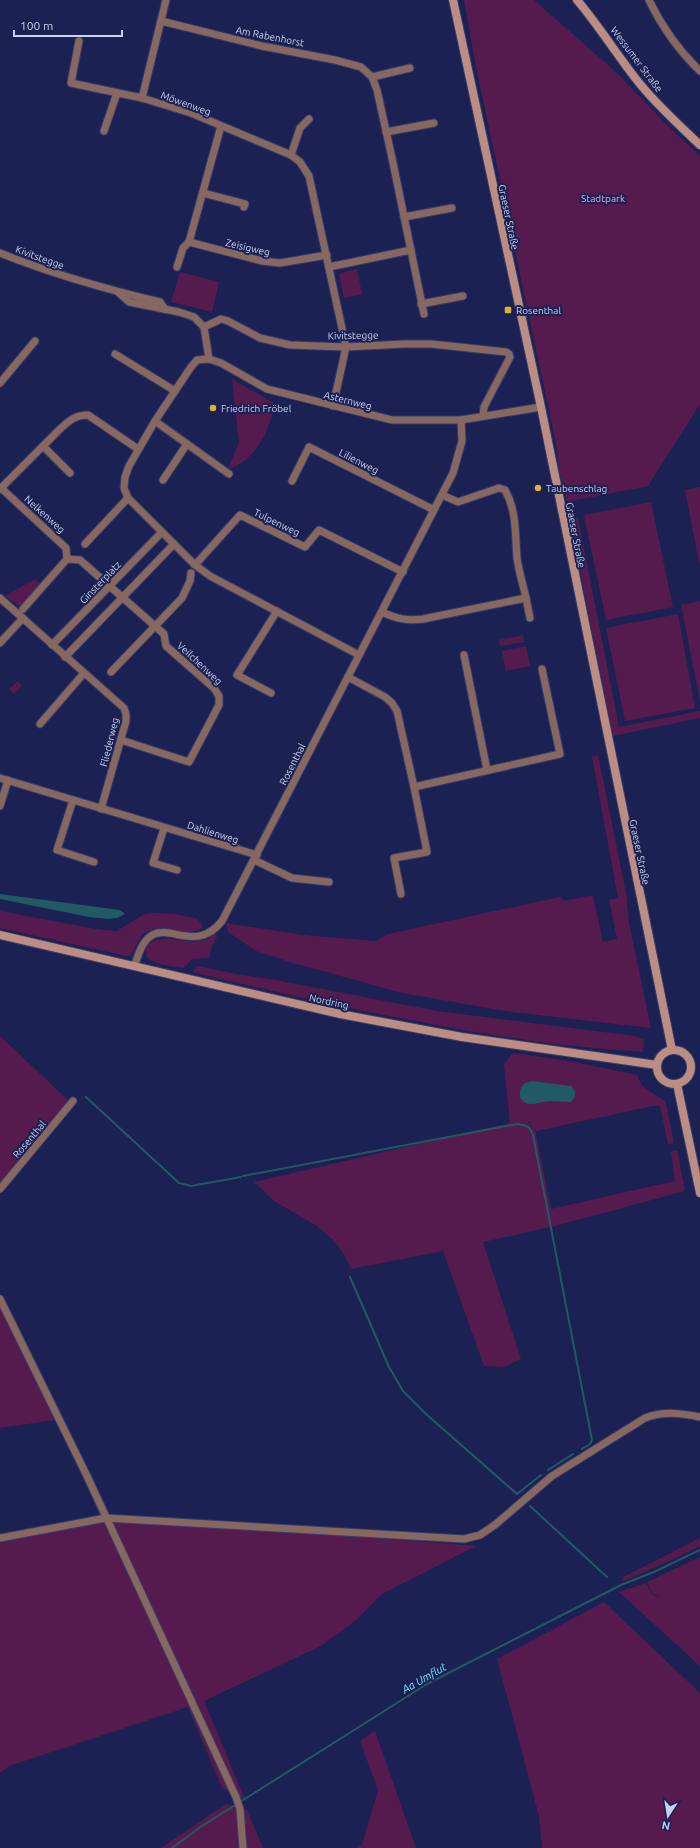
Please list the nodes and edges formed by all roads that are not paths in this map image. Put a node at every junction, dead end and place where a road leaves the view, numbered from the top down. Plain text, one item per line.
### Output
1 (166, 0) edge
2 (453, 0) edge
3 (577, 0) edge
4 (649, 0) edge
5 (161, 21) junction
6 (79, 41) dead end
7 (410, 68) dead end
8 (700, 71) edge
9 (372, 77) junction
10 (117, 93) junction
11 (142, 98) junction
12 (309, 119) dead end
13 (434, 123) dead end
14 (221, 126) junction
15 (104, 131) dead end
16 (386, 132) junction
17 (700, 145) edge
18 (291, 154) junction
19 (203, 194) junction
20 (244, 206) dead end
21 (452, 208) dead end
22 (404, 217) junction
23 (189, 242) junction
24 (411, 250) junction
25 (0, 253) edge
26 (327, 255) junction
27 (177, 267) dead end
28 (329, 268) junction
29 (463, 296) dead end
30 (421, 304) junction
31 (424, 314) dead end
32 (204, 327) junction
33 (36, 340) dead end
34 (346, 347) junction
35 (115, 354) dead end
36 (209, 358) junction
37 (0, 383) edge
38 (175, 391) junction
39 (333, 406) junction
40 (541, 408) junction
41 (483, 416) junction
42 (461, 420) junction
43 (155, 421) junction
44 (187, 444) junction
45 (43, 446) junction
46 (138, 449) junction
47 (70, 473) dead end
48 (230, 474) dead end
49 (163, 480) dead end
50 (292, 481) dead end
51 (1, 489) edge
52 (442, 495) junction
53 (128, 498) junction
54 (434, 510) junction
55 (162, 532) junction
56 (85, 544) dead end
57 (174, 544) junction
58 (67, 559) junction
59 (195, 564) junction
60 (403, 572) junction
61 (191, 573) dead end
62 (109, 586) junction
63 (121, 597) junction
64 (0, 598) edge
65 (526, 598) junction
66 (24, 609) dead end
67 (277, 611) junction
68 (382, 612) junction
69 (23, 618) junction
70 (530, 618) dead end
71 (154, 627) junction
72 (0, 643) edge
73 (52, 645) junction
74 (359, 655) junction
75 (464, 655) dead end
76 (65, 657) junction
77 (542, 669) dead end
78 (111, 672) dead end
79 (84, 673) junction
80 (348, 677) junction
81 (271, 693) dead end
82 (40, 724) dead end
83 (121, 740) junction
84 (487, 770) junction
85 (0, 778) edge
86 (8, 780) junction
87 (414, 787) junction
88 (72, 800) junction
89 (0, 806) edge
90 (101, 809) junction
91 (164, 828) junction
92 (256, 858) junction
93 (94, 862) dead end
94 (176, 870) dead end
95 (329, 882) dead end
96 (401, 894) dead end
97 (0, 935) edge
98 (136, 965) junction
99 (672, 1050) junction
100 (657, 1065) junction
101 (677, 1084) junction
102 (73, 1101) dead end
103 (0, 1189) edge
104 (700, 1193) edge
105 (0, 1299) edge
106 (700, 1416) edge
107 (106, 1518) junction
108 (0, 1538) edge
109 (243, 1848) edge

1 - 5 street
2 - 40 main road, Graeser Straße
3 - 17 main road, Wessumer Straße
4 - 8 street
5 - 9 street, Am Rabenhorst
5 - 11 street
6 - 10 street, Möwenweg
7 - 9 street
9 - 16 street
10 - 11 street, Möwenweg
10 - 15 street
11 - 14 street, Möwenweg
12 - 18 street
13 - 16 street
14 - 18 street, Möwenweg
14 - 19 street
16 - 22 street
18 - 26 street, Möwenweg
19 - 20 street
19 - 23 street
21 - 22 street
22 - 24 street
23 - 26 street, Zeisigweg
23 - 27 street
24 - 28 street
24 - 30 street
25 - 32 street, Kivitstegge
26 - 28 street, Möwenweg
28 - 34 street, Möwenweg
29 - 30 street
30 - 31 street
32 - 34 street, Kivitstegge
32 - 36 street
33 - 37 street
34 - 39 street, Möwenweg
34 - 41 street, Kivitstegge
35 - 38 street
36 - 38 street
36 - 39 street, Asternweg
38 - 43 street
39 - 42 street, Asternweg
40 - 41 street, Asternweg
40 - 99 main road, Graeser Straße
41 - 42 street, Asternweg
42 - 52 street, Rosenthal
43 - 44 street
43 - 46 street
44 - 48 street
44 - 49 street
45 - 46 street, Nelkenweg
45 - 47 street
45 - 51 street, Nelkenweg
46 - 53 street
50 - 54 street, Lilienweg
51 - 58 street, Nelkenweg
52 - 54 street, Rosenthal
52 - 65 street
53 - 55 street
53 - 56 street
54 - 60 street, Rosenthal
55 - 57 street
55 - 62 street, Ginsterplatz
57 - 59 street
57 - 63 street
58 - 62 street
58 - 66 street
59 - 60 street, Tulpenweg
59 - 67 street
60 - 68 street, Rosenthal
61 - 71 street
62 - 63 street, Veilchenweg
62 - 73 street, Ginsterplatz
63 - 71 street, Veilchenweg
63 - 76 street
64 - 69 street, Fliederweg
65 - 68 street
65 - 70 street
67 - 74 street
67 - 81 street
68 - 74 street, Rosenthal
69 - 72 street
69 - 73 street, Fliederweg
71 - 78 street
71 - 83 street, Veilchenweg
73 - 76 street, Fliederweg
74 - 80 street, Rosenthal
75 - 84 street
76 - 79 street, Fliederweg
77 - 84 street
79 - 82 street
79 - 83 street, Fliederweg
80 - 87 street
80 - 92 street, Rosenthal
83 - 90 street, Fliederweg
84 - 87 street
85 - 86 street, Dahlienweg
86 - 88 street, Dahlienweg
86 - 89 street
87 - 96 street
88 - 90 street, Dahlienweg
88 - 93 street
90 - 91 street, Dahlienweg
91 - 92 street, Dahlienweg
91 - 94 street
92 - 95 street
92 - 98 street, Rosenthal
97 - 98 main road, Nordring
98 - 100 main road, Nordring
99 - 100 main road
99 - 101 main road
100 - 101 main road
101 - 104 main road
102 - 103 street, Rosenthal
105 - 107 street
106 - 107 street
107 - 108 street
107 - 109 street

